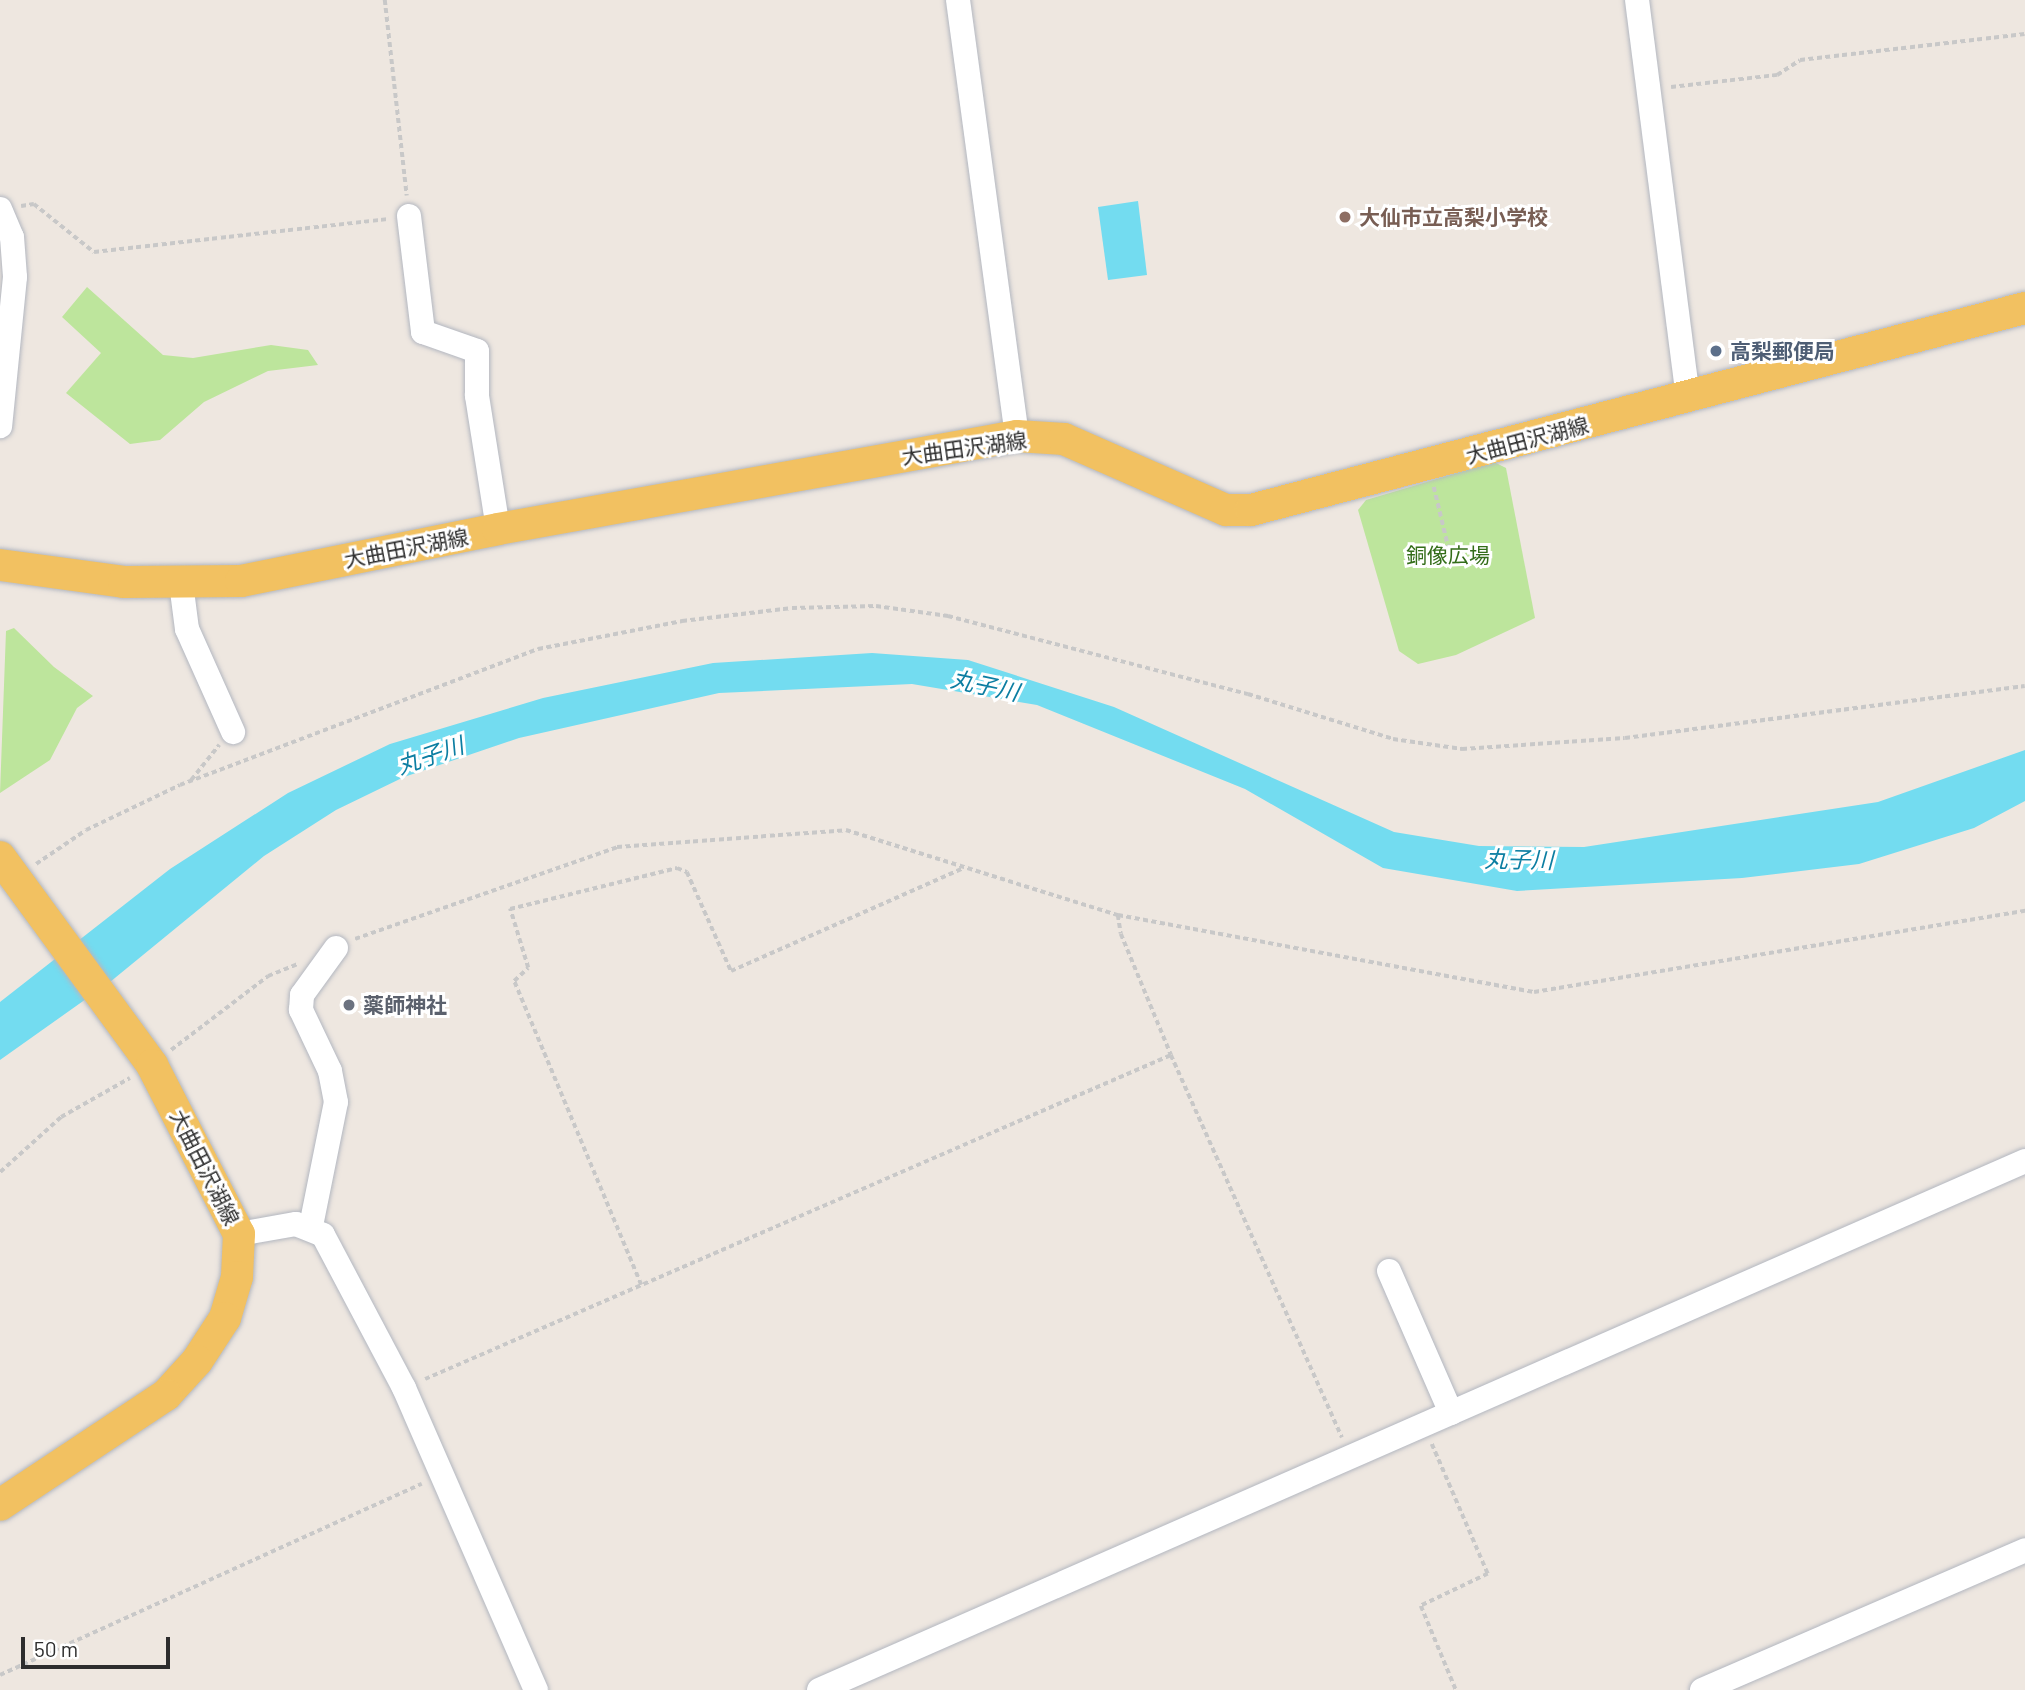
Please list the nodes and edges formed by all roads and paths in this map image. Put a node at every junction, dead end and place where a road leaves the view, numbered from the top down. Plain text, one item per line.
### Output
1 (385, 0) edge
2 (958, 0) edge
3 (1637, 0) edge
4 (2025, 34) edge
5 (1648, 89) junction
6 (0, 209) edge
7 (409, 216) junction
8 (2025, 307) edge
9 (1688, 397) junction
10 (0, 426) edge
11 (1017, 436) junction
12 (1429, 466) junction
13 (498, 529) junction
14 (0, 565) edge
15 (1453, 567) dead end
16 (181, 583) junction
17 (2025, 686) edge
18 (233, 732) joint
19 (191, 780) junction
20 (965, 867) junction
21 (4, 876) edge
22 (2025, 911) edge
23 (1118, 915) junction
24 (336, 948) junction
25 (1171, 1055) junction
26 (152, 1065) junction
27 (2025, 1161) edge
28 (0, 1172) edge
29 (311, 1226) junction
30 (239, 1234) junction
31 (1389, 1271) dead end
32 (641, 1285) junction
33 (404, 1388) junction
34 (1451, 1413) junction
35 (1424, 1426) junction
36 (1352, 1458) junction
37 (444, 1475) junction
38 (0, 1504) edge
39 (2025, 1550) edge
40 (0, 1675) edge
41 (536, 1690) edge
42 (819, 1690) edge
43 (1456, 1690) edge
44 (1702, 1690) edge

1 - 7 path
2 - 11 street
3 - 5 street
4 - 5 path
5 - 9 street
6 - 7 path
6 - 10 street
7 - 13 street
8 - 9 main road, 大曲田沢湖線
9 - 12 main road, 大曲田沢湖線
11 - 12 main road, 大曲田沢湖線
11 - 13 main road, 大曲田沢湖線
12 - 15 path
13 - 16 main road, 大曲田沢湖線
14 - 16 main road, 大曲田沢湖線
16 - 18 street
17 - 19 path
18 - 19 path
19 - 21 path
20 - 23 path
20 - 24 path
20 - 32 path
21 - 26 main road, 大曲田沢湖線
22 - 23 path
23 - 25 path
24 - 26 path
24 - 29 street
25 - 32 path
25 - 36 path
26 - 28 path
26 - 30 main road, 大曲田沢湖線
27 - 34 street
29 - 30 street
29 - 33 street
30 - 38 main road, 大曲田沢湖線
31 - 34 street
32 - 33 path
33 - 37 street
34 - 35 street
35 - 36 street
35 - 43 path
36 - 42 street
37 - 40 path
37 - 41 street
39 - 44 street

